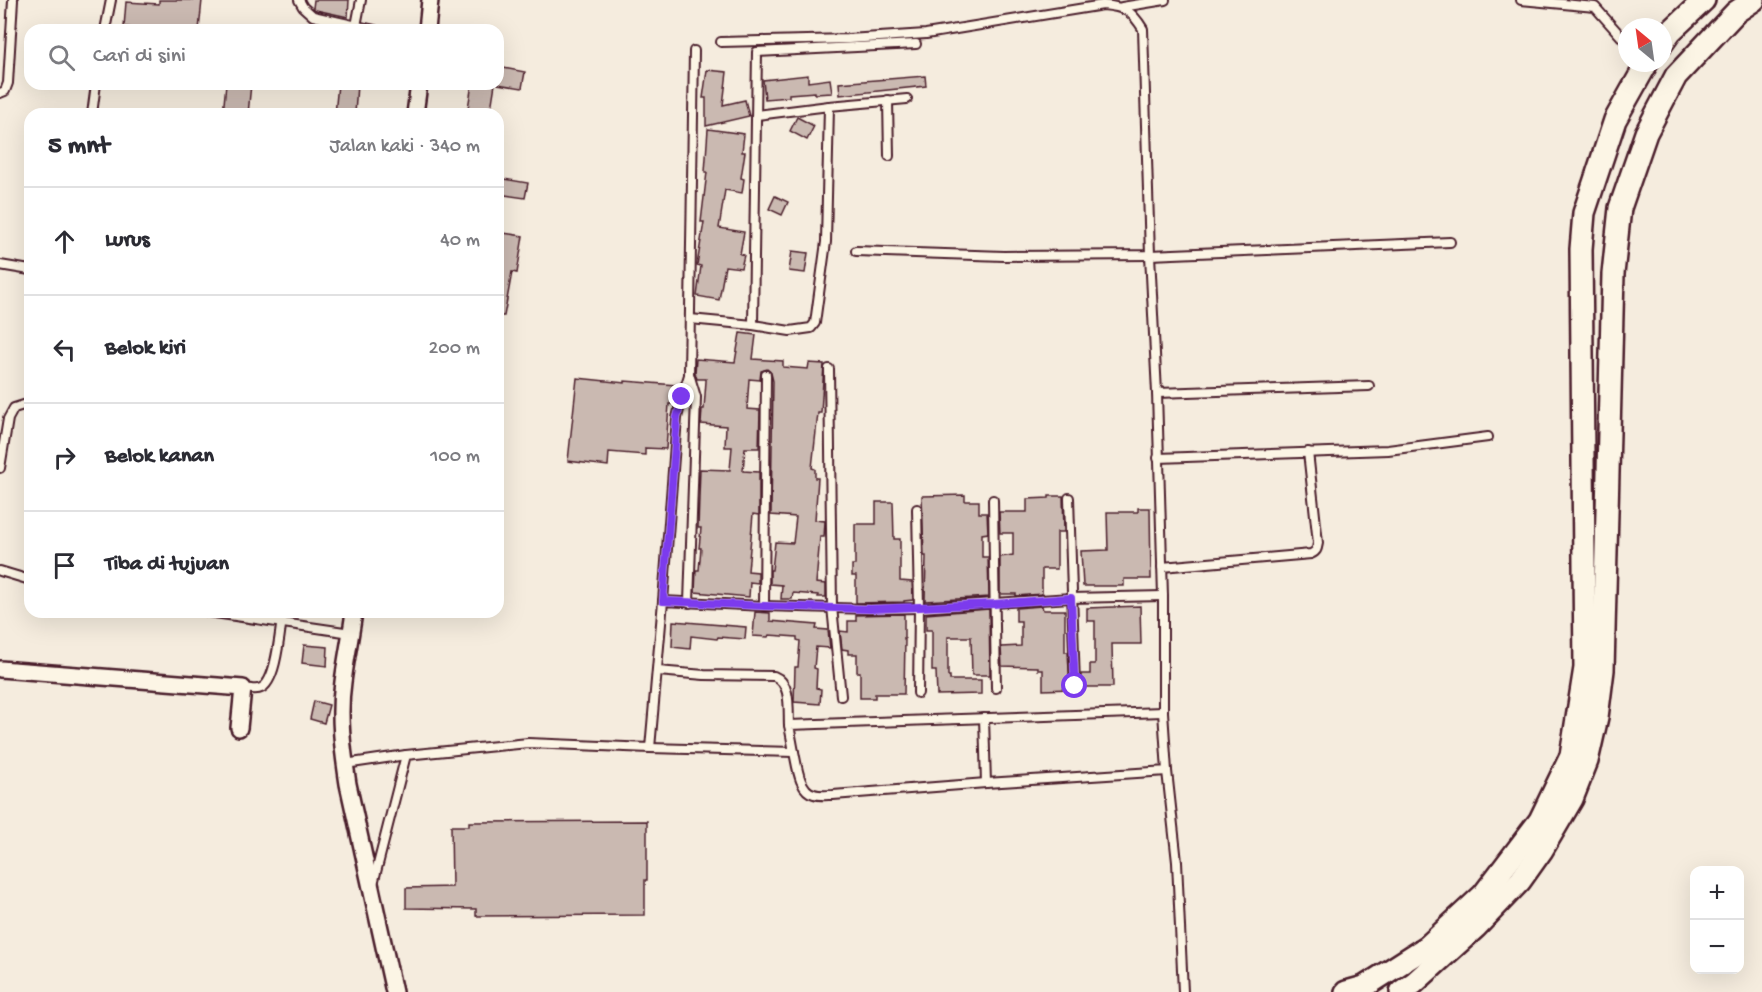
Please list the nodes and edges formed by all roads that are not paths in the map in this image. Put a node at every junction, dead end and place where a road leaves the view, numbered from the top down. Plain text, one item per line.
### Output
1 (13, 0) edge
2 (111, 0) edge
3 (298, 0) edge
4 (361, 0) edge
5 (430, 0) edge
6 (1165, 0) edge
7 (1521, 0) edge
8 (1704, 0) edge
9 (1754, 0) edge
10 (1122, 7) junction
11 (106, 24) edge
12 (347, 24) edge
13 (356, 24) edge
14 (428, 24) edge
15 (1672, 30) edge
16 (1618, 33) edge
17 (721, 42) dead end
18 (916, 44) dead end
19 (694, 51) dead end
20 (1640, 72) edge
21 (95, 90) edge
22 (418, 90) edge
23 (0, 93) edge
24 (907, 99) dead end
25 (888, 100) junction
26 (829, 106) junction
27 (93, 108) edge
28 (416, 108) edge
29 (757, 115) junction
30 (889, 156) dead end
31 (1450, 242) dead end
32 (856, 251) dead end
33 (1150, 255) junction
34 (0, 265) edge
35 (24, 269) edge
36 (690, 319) junction
37 (753, 325) junction
38 (829, 369) dead end
39 (689, 374) junction
40 (766, 375) dead end
41 (1369, 386) dead end
42 (1157, 393) junction
43 (24, 405) edge
44 (1488, 436) dead end
45 (2, 442) edge
46 (1308, 452) junction
47 (1158, 458) junction
48 (0, 468) edge
49 (1068, 498) dead end
50 (993, 500) dead end
51 (917, 509) dead end
52 (1162, 567) junction
53 (0, 571) edge
54 (24, 578) edge
55 (1163, 596) junction
56 (1071, 598) junction
57 (663, 601) junction
58 (689, 603) junction
59 (994, 604) junction
60 (764, 606) junction
61 (832, 607) junction
62 (919, 608) junction
63 (252, 618) edge
64 (282, 618) edge
65 (353, 618) edge
66 (281, 622) junction
67 (351, 633) junction
68 (0, 669) edge
69 (658, 671) junction
70 (1075, 686) dead end
71 (243, 688) junction
72 (996, 688) dead end
73 (918, 693) dead end
74 (841, 696) dead end
75 (1163, 712) junction
76 (984, 718) junction
77 (789, 725) junction
78 (239, 728) dead end
79 (650, 748) junction
80 (794, 752) junction
81 (406, 755) junction
82 (345, 764) junction
83 (1167, 771) junction
84 (986, 783) junction
85 (372, 888) junction
86 (394, 992) edge
87 (1183, 992) edge
88 (1346, 992) edge
89 (1401, 992) edge

1 - 23 lane
2 - 11 lane
3 - 12 lane
4 - 13 lane
5 - 14 street
6 - 10 lane
7 - 16 lane
8 - 15 street
9 - 89 street
10 - 17 lane
10 - 33 lane
18 - 29 lane
19 - 36 lane
20 - 88 street
21 - 27 lane
22 - 28 street
24 - 25 lane
25 - 26 lane
25 - 30 lane
26 - 29 lane
26 - 37 lane
29 - 37 lane
31 - 33 lane
32 - 33 lane
33 - 42 lane
34 - 35 lane
36 - 37 lane
36 - 39 lane
38 - 61 lane
39 - 57 lane
39 - 58 lane
40 - 60 lane
41 - 42 lane
42 - 47 lane
43 - 45 lane
44 - 46 lane
45 - 48 lane
46 - 47 lane
46 - 52 lane
47 - 52 lane
49 - 56 lane
50 - 59 lane
51 - 62 lane
52 - 55 lane
53 - 54 lane
55 - 56 lane
55 - 75 lane
56 - 59 lane
56 - 70 lane
57 - 58 lane
57 - 69 lane
58 - 60 lane
59 - 62 lane
59 - 72 lane
60 - 61 lane
61 - 62 lane
61 - 74 lane
62 - 73 lane
63 - 66 lane
64 - 66 lane
65 - 67 street
66 - 67 lane
66 - 71 lane
67 - 82 street
68 - 71 street
69 - 77 lane
69 - 79 lane
71 - 78 street
75 - 76 lane
75 - 83 lane
76 - 77 lane
76 - 84 lane
77 - 80 lane
79 - 80 lane
79 - 81 lane
80 - 84 lane
81 - 82 lane
81 - 85 lane
82 - 85 street
83 - 84 lane
83 - 87 lane
85 - 86 street

